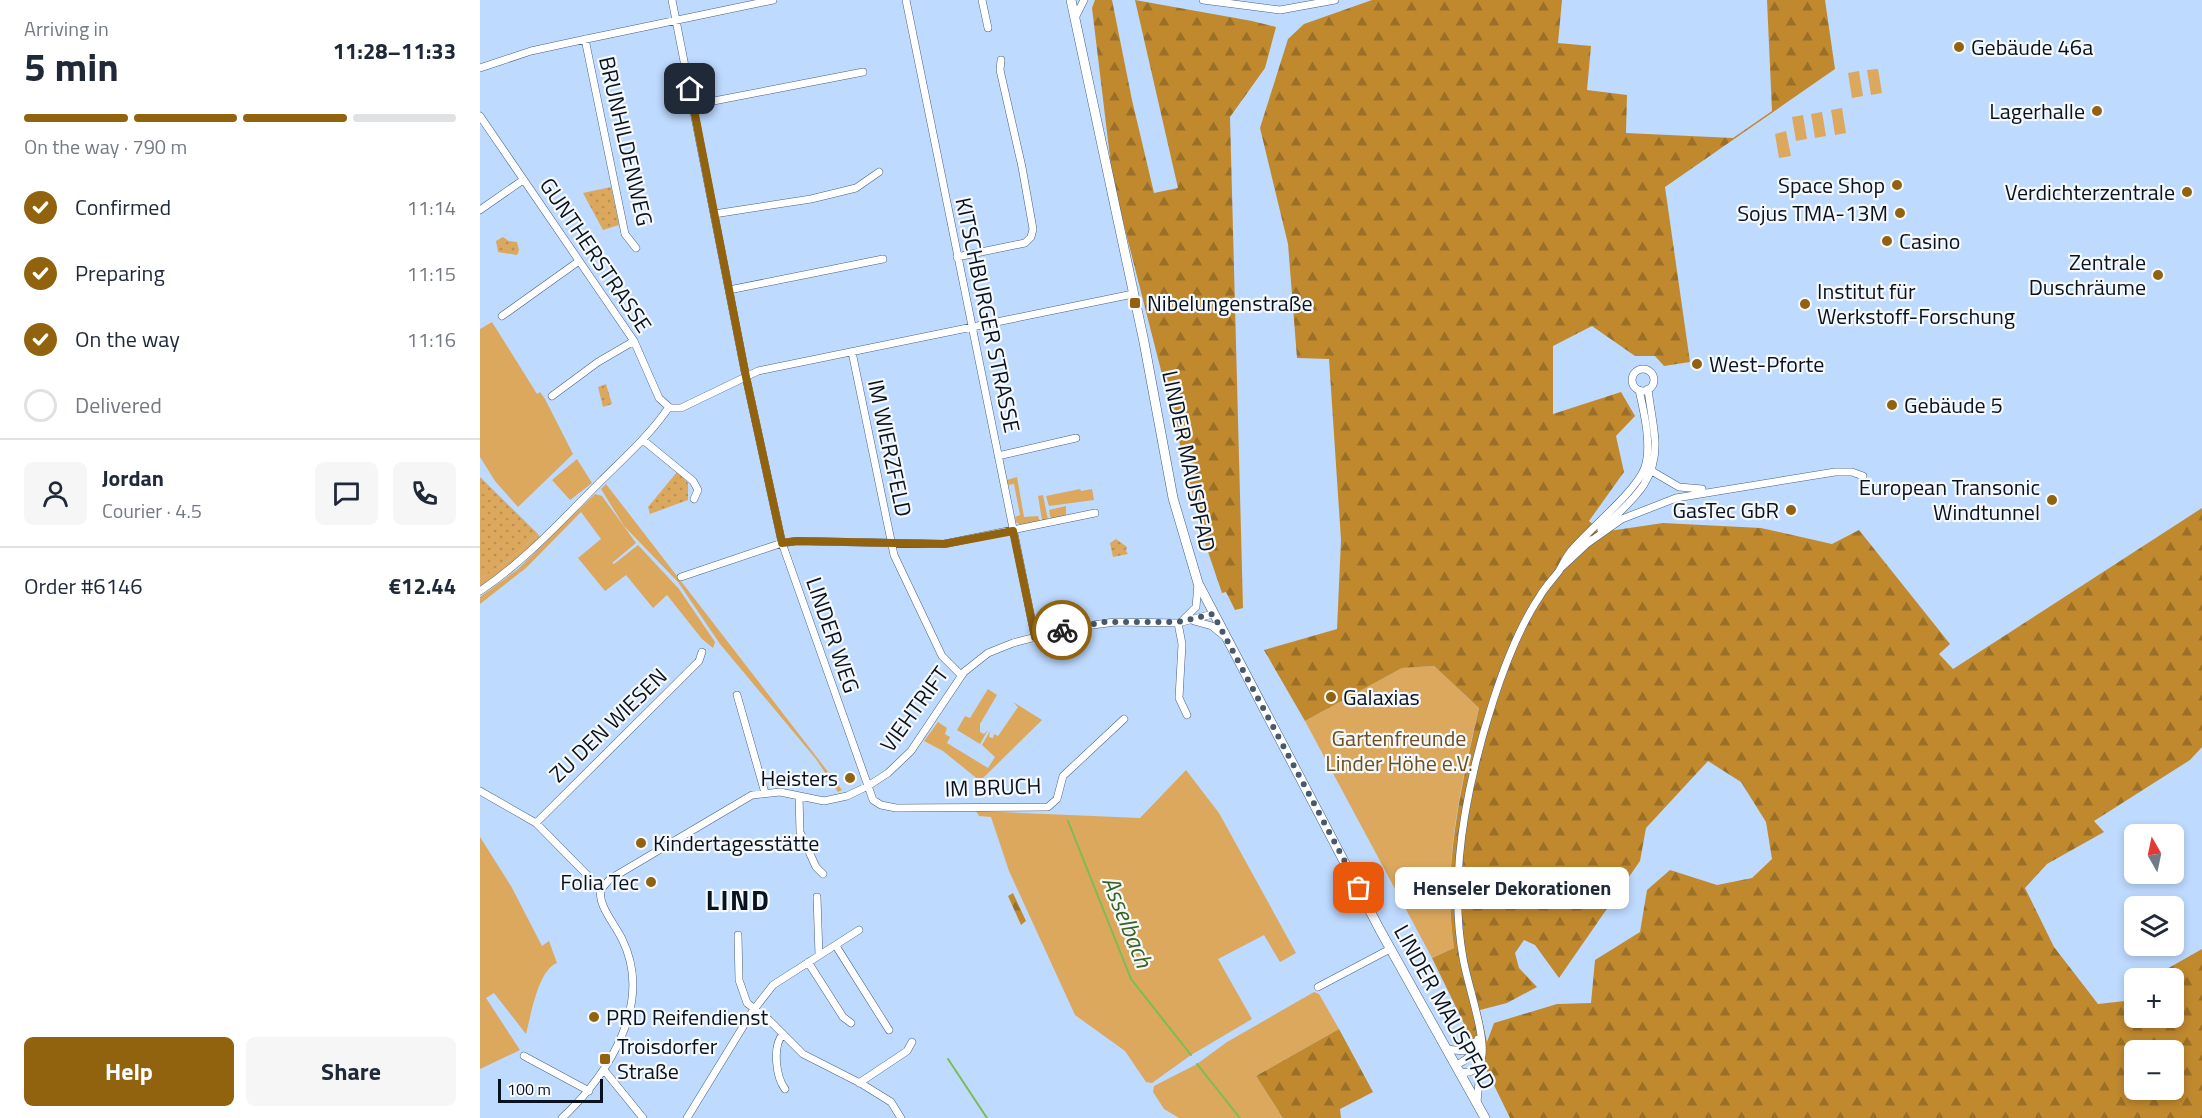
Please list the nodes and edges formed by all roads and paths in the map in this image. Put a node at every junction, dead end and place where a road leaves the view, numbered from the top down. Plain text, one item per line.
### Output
1 (672, 0) edge
2 (773, 0) edge
3 (906, 0) edge
4 (982, 0) edge
5 (1071, 0) edge
6 (1084, 0) edge
7 (1203, 0) edge
8 (1335, 0) edge
9 (1075, 18) junction
10 (676, 20) junction
11 (988, 28) dead end
12 (585, 39) junction
13 (1001, 60) dead end
14 (480, 68) edge
15 (863, 72) dead end
16 (693, 105) junction
17 (480, 116) edge
18 (879, 172) dead end
19 (523, 180) junction
20 (480, 210) edge
21 (714, 214) junction
22 (636, 248) dead end
23 (957, 257) junction
24 (883, 259) dead end
25 (579, 261) junction
26 (729, 290) junction
27 (1133, 294) junction
28 (502, 316) dead end
29 (972, 327) junction
30 (634, 341) junction
31 (852, 352) junction
32 (746, 377) junction
33 (1648, 389) junction
34 (1640, 390) junction
35 (552, 396) dead end
36 (669, 407) junction
37 (1076, 438) dead end
38 (643, 440) junction
39 (998, 456) junction
40 (1649, 470) junction
41 (1863, 476) dead end
42 (1669, 480) junction
43 (1632, 487) junction
44 (1726, 488) junction
45 (1676, 498) junction
46 (694, 499) dead end
47 (1632, 499) junction
48 (1641, 510) junction
49 (1095, 513) dead end
50 (1013, 531) junction
51 (782, 543) junction
52 (1588, 543) junction
53 (891, 544) junction
54 (1560, 569) junction
55 (681, 577) dead end
56 (1198, 583) junction
57 (480, 591) edge
58 (1213, 614) junction
59 (1192, 620) junction
60 (1176, 622) junction
61 (1035, 637) junction
62 (1228, 639) junction
63 (702, 652) dead end
64 (961, 675) junction
65 (737, 695) dead end
66 (1187, 715) dead end
67 (1124, 719) dead end
68 (868, 786) junction
69 (480, 791) edge
70 (765, 792) junction
71 (799, 796) junction
72 (536, 823) junction
73 (823, 874) dead end
74 (601, 889) junction
75 (817, 897) dead end
76 (859, 930) dead end
77 (738, 935) dead end
78 (836, 946) junction
79 (1390, 949) junction
80 (819, 956) junction
81 (808, 962) junction
82 (1318, 987) dead end
83 (754, 1009) junction
84 (851, 1023) dead end
85 (1478, 1028) junction
86 (889, 1030) dead end
87 (783, 1034) junction
88 (1478, 1038) junction
89 (912, 1042) dead end
90 (1447, 1049) junction
91 (524, 1056) dead end
92 (1482, 1057) junction
93 (1458, 1068) junction
94 (604, 1070) junction
95 (859, 1083) junction
96 (785, 1089) dead end
97 (589, 1091) junction
98 (1477, 1104) junction
99 (562, 1118) edge
100 (643, 1118) edge
101 (687, 1118) edge
102 (901, 1118) edge
103 (1485, 1118) edge

1 - 10 street, LINDER WEG
2 - 10 street
3 - 23 street, KITSCHBURGER STRASSE
4 - 11 street
5 - 9 street, LINDER MAUSPFAD
6 - 9 street
7 - 8 street
9 - 27 street, LINDER MAUSPFAD
10 - 12 street
10 - 16 street, LINDER WEG
12 - 14 street
12 - 22 street, BRUNHILDENWEG
13 - 23 street
15 - 16 street
16 - 21 street, LINDER WEG
17 - 19 street, GUNTHERSTRASSE
18 - 21 street
19 - 20 street
19 - 25 street, GUNTHERSTRASSE
21 - 26 street, LINDER WEG
23 - 29 street, KITSCHBURGER STRASSE
24 - 26 street
25 - 28 street
25 - 30 street, GUNTHERSTRASSE
26 - 32 street, LINDER WEG
27 - 29 street
27 - 56 street, LINDER MAUSPFAD
29 - 31 street
29 - 39 street, KITSCHBURGER STRASSE
30 - 35 street
30 - 36 street, GUNTHERSTRASSE
31 - 32 street
31 - 53 street, IM WIERZFELD
32 - 36 street
32 - 51 street, LINDER WEG
33 - 34 street
33 - 34 street
33 - 40 street
34 - 40 street
36 - 38 street
37 - 39 street
38 - 46 street
38 - 57 street
39 - 50 street, KITSCHBURGER STRASSE
40 - 42 street
40 - 43 street
40 - 47 street
41 - 44 street
42 - 44 street
42 - 45 street
43 - 47 street
43 - 54 street
44 - 45 street
45 - 48 street
47 - 48 street
47 - 52 street
48 - 52 street
49 - 50 street
50 - 53 street
50 - 61 street, KITSCHBURGER STRASSE
51 - 53 street
51 - 55 street
51 - 68 street, LINDER WEG
52 - 54 street
53 - 64 street, IM WIERZFELD
54 - 85 street
56 - 58 street, LINDER MAUSPFAD
56 - 60 street
58 - 59 street, VIEHTRIFT
58 - 62 street, LINDER MAUSPFAD
59 - 60 street, VIEHTRIFT
59 - 62 street
60 - 61 street, VIEHTRIFT
60 - 66 street
61 - 64 street, VIEHTRIFT
62 - 79 street, LINDER MAUSPFAD
63 - 72 street, ZU DEN WIESEN
64 - 68 street, VIEHTRIFT
65 - 70 street
67 - 68 street, IM BRUCH
68 - 71 street, VIEHTRIFT
69 - 72 street
70 - 71 street, VIEHTRIFT
70 - 74 street, VIEHTRIFT
71 - 73 street
72 - 74 street
74 - 94 street
75 - 80 street
76 - 78 street
77 - 83 street
78 - 80 street
78 - 86 street
79 - 82 street
79 - 90 street, LINDER MAUSPFAD
80 - 81 street
81 - 83 street
81 - 84 street
83 - 87 street
83 - 101 street
85 - 88 street
85 - 92 street
87 - 95 street
87 - 96 street
88 - 90 street
88 - 93 street
89 - 95 street
90 - 93 street, LINDER MAUSPFAD
91 - 97 street
92 - 93 street
92 - 98 street
93 - 98 street, LINDER MAUSPFAD
94 - 97 street
94 - 100 street
95 - 102 street
97 - 99 street
98 - 103 street, LINDER MAUSPFAD

